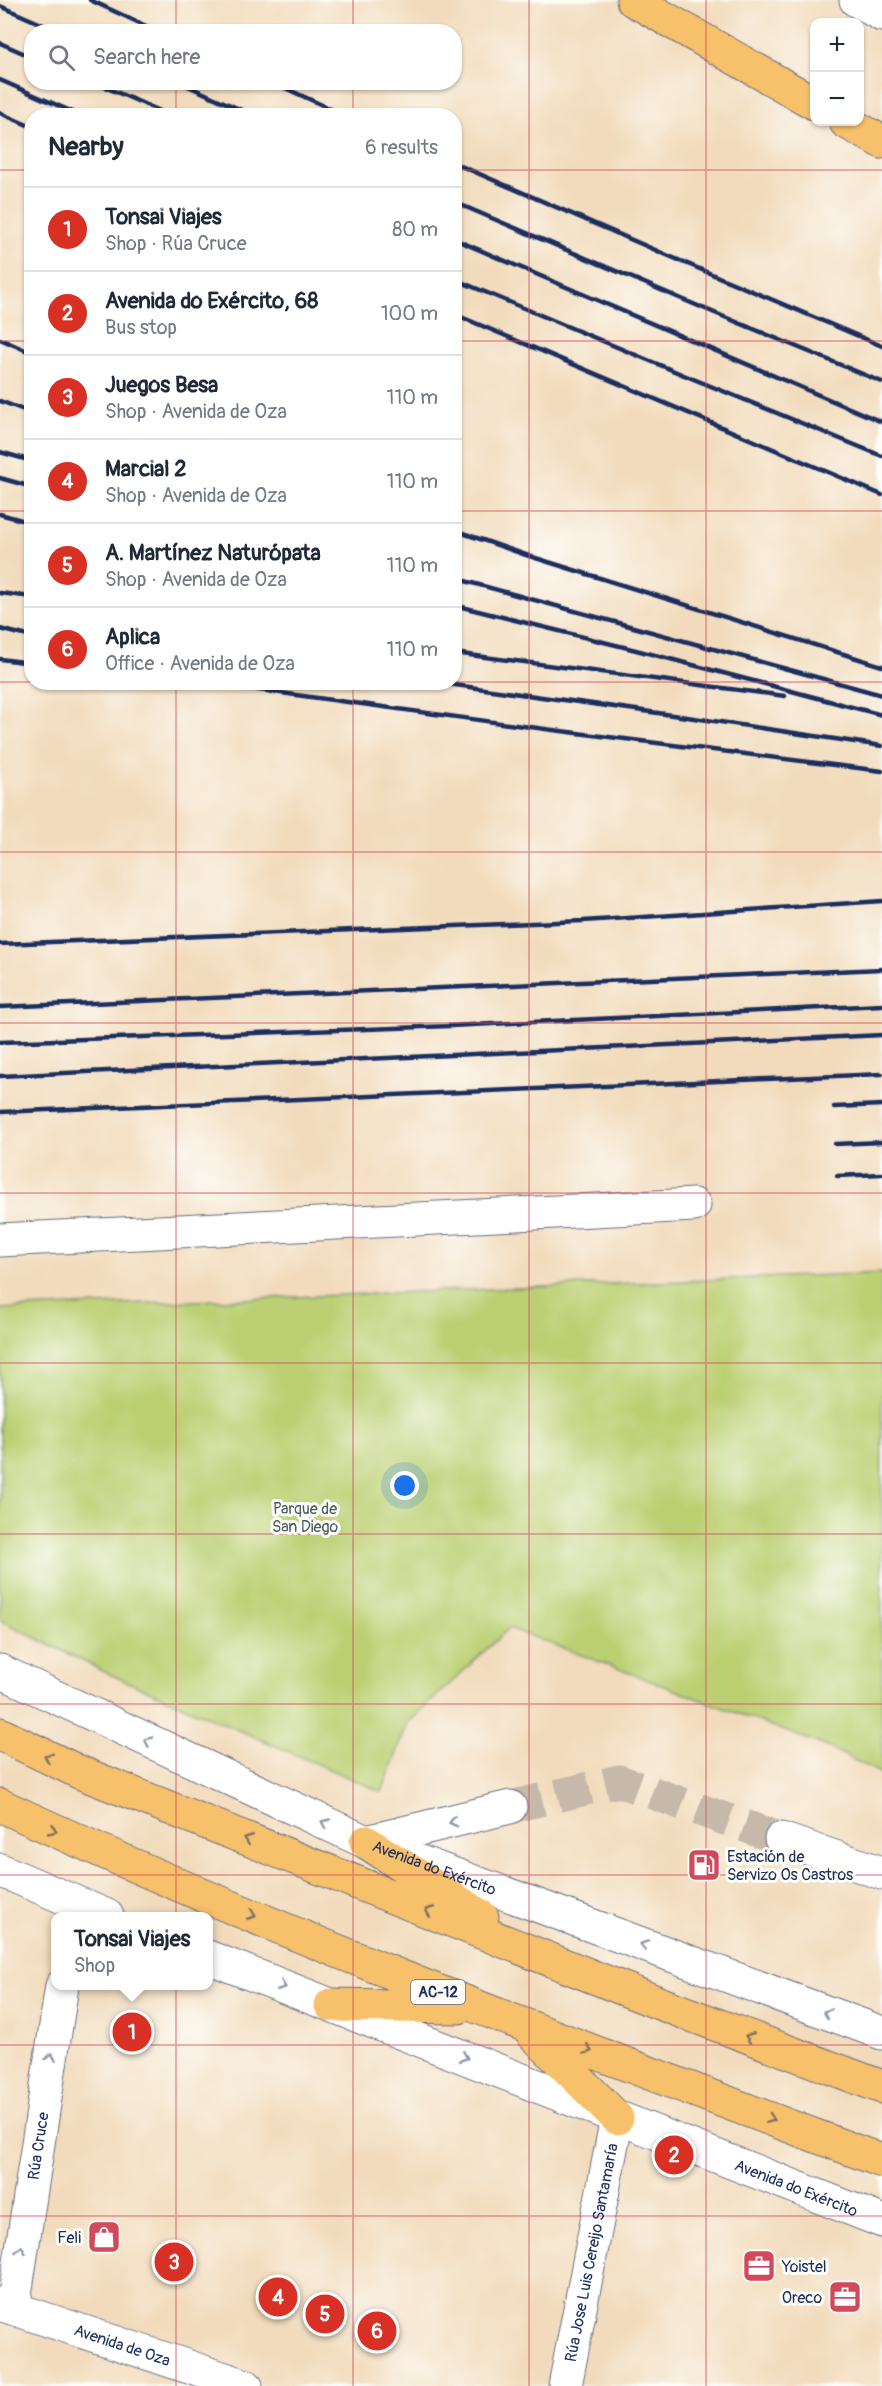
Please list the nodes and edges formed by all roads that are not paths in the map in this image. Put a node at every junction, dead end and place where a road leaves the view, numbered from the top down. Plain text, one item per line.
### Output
1 (633, 0) edge
2 (856, 0) edge
3 (882, 15) edge
4 (810, 102) edge
5 (853, 126) edge
6 (882, 142) edge
7 (694, 1205) dead end
8 (0, 1240) edge
9 (0, 1671) edge
10 (0, 1734) edge
11 (0, 1805) edge
12 (510, 1807) tunnel mouth
13 (781, 1839) tunnel mouth
14 (366, 1842) junction
15 (0, 1870) edge
16 (882, 1873) edge
17 (73, 1910) edge
18 (544, 1957) junction
19 (213, 1959) edge
20 (61, 1990) edge
21 (332, 2005) junction
22 (476, 2008) junction
23 (525, 2027) junction
24 (882, 2033) edge
25 (882, 2087) edge
26 (617, 2118) junction
27 (882, 2161) edge
28 (882, 2221) edge
29 (6, 2306) edge
30 (246, 2386) edge
31 (565, 2386) edge

1 - 4 main road
2 - 3 street
5 - 6 main road
7 - 8 street
14 -> 9 street, Avenida do Exército
18 -> 10 main road
11 -> 22 main road, AC-12
12 -> 14 street
13 - 16 street
14 - 18 main road
24 -> 14 street, Avenida do Exército
15 - 17 street
25 -> 18 main road
19 -> 21 street, Avenida do Exército
29 -> 20 street, Rúa Cruce
21 - 22 main road
21 -> 26 street, Avenida do Exército
22 - 23 main road, AC-12
23 - 26 main road
23 -> 27 main road, AC-12
26 - 28 street, Avenida do Exército
26 - 31 street, Rúa Jose Luis Cereijo Santamaría
29 - 30 street, Avenida de Oza

